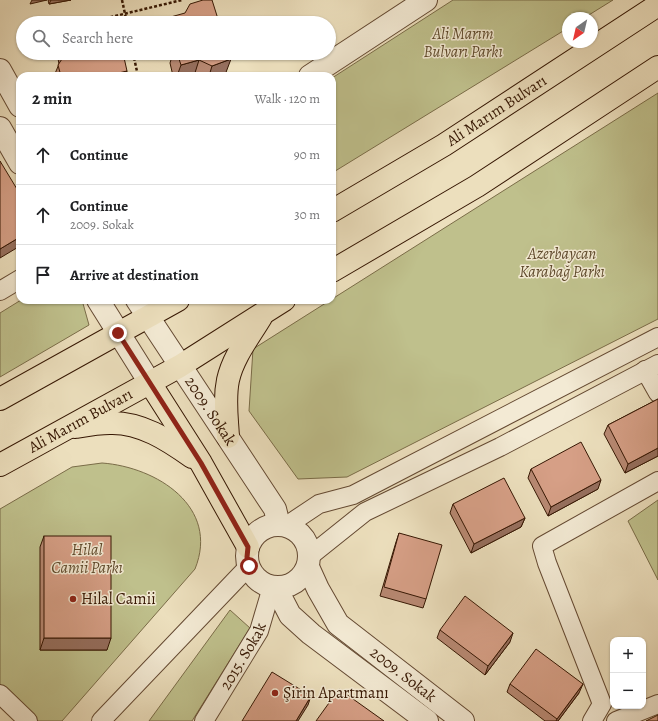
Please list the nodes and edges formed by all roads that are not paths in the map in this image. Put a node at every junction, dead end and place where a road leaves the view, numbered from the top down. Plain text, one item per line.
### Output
1 (426, 0) edge
2 (658, 5) edge
3 (336, 59) edge
4 (334, 60) edge
5 (658, 67) edge
6 (0, 70) edge
7 (316, 72) edge
8 (16, 99) edge
9 (0, 128) edge
10 (16, 156) edge
11 (336, 209) edge
12 (336, 269) edge
13 (16, 281) edge
14 (0, 291) edge
15 (100, 304) edge
16 (162, 304) edge
17 (277, 304) edge
18 (142, 309) edge
19 (264, 312) junction
20 (118, 333) junction
21 (658, 337) edge
22 (180, 366) junction
23 (651, 367) edge
24 (150, 383) junction
25 (658, 393) edge
26 (0, 399) edge
27 (66, 428) junction
28 (228, 437) junction
29 (200, 462) junction
30 (0, 465) edge
31 (658, 481) edge
32 (282, 525) junction
33 (248, 557) junction
34 (309, 562) junction
35 (274, 587) junction
36 (0, 694) edge
37 (658, 704) edge
38 (28, 721) edge
39 (101, 721) edge
40 (204, 721) edge
41 (427, 721) edge
42 (463, 721) edge
43 (592, 721) edge
44 (616, 721) edge

1 - 3 street
2 - 11 main road, Ali Marım Bulvarı
4 - 7 street
5 - 12 main road
6 - 8 street
9 - 10 street
13 - 14 street
15 - 20 street
16 - 18 main road
17 - 19 main road, Ali Marım Bulvarı
18 - 20 main road
18 - 22 street, 2009. Sokak
19 - 22 main road, Ali Marım Bulvarı
19 - 28 main road
20 - 24 street
20 - 26 main road
21 - 32 street
22 - 24 main road, Ali Marım Bulvarı
22 - 28 street, 2009. Sokak
23 - 25 street
23 - 34 street
24 - 27 main road, Ali Marım Bulvarı
24 - 29 main road
27 - 29 main road
27 - 30 main road, Ali Marım Bulvarı
28 - 32 street, 2009. Sokak
29 - 33 main road
31 - 43 street
32 - 33 street
32 - 34 street
33 - 35 street
33 - 39 street
34 - 35 street
34 - 42 street, 2009. Sokak
35 - 40 street, 2015. Sokak
35 - 41 street, 2009. Sokak
36 - 38 street
37 - 44 street

